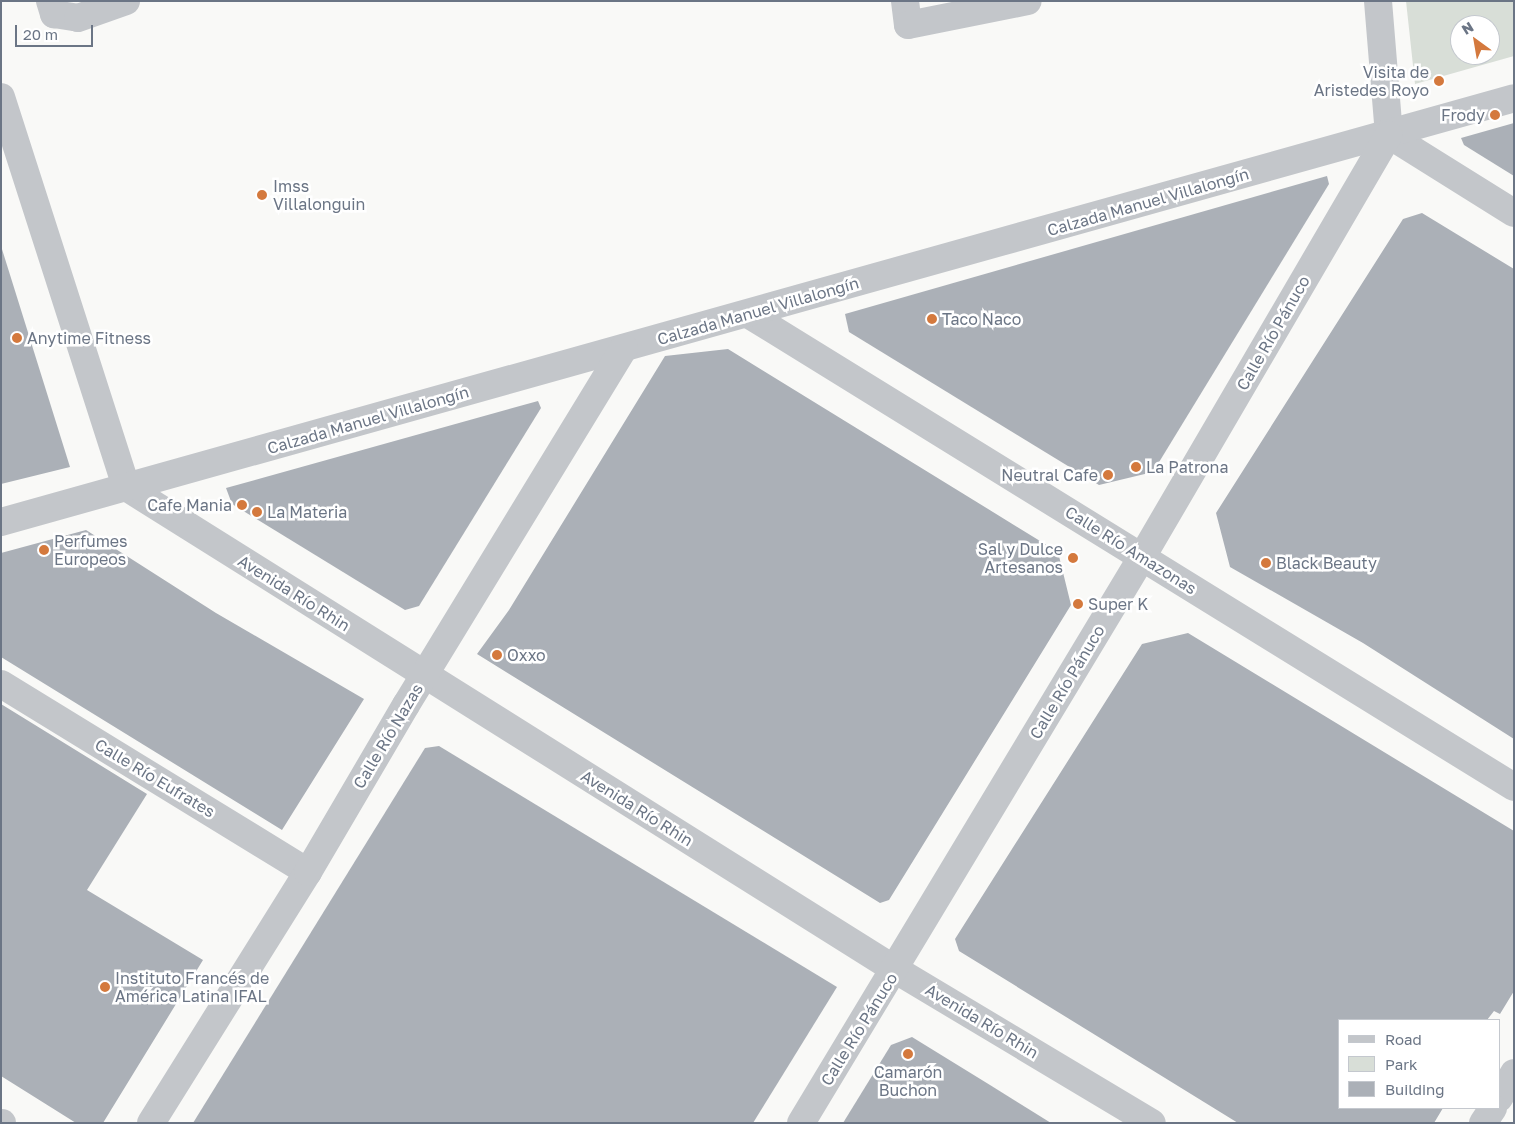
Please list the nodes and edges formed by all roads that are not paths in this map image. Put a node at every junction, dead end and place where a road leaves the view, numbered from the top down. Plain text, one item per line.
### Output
1 (50, 1) edge
2 (126, 1) edge
3 (905, 1) edge
4 (1028, 1) edge
5 (1378, 1) edge
6 (1, 97) edge
7 (1514, 98) edge
8 (1389, 135) junction
9 (1514, 213) edge
10 (748, 314) junction
11 (624, 348) junction
12 (126, 487) junction
13 (1, 522) edge
14 (1142, 556) junction
15 (425, 674) junction
16 (1, 684) edge
17 (1514, 787) edge
18 (308, 872) junction
19 (896, 970) junction
20 (1514, 1073) edge
21 (1500, 1096) edge
22 (1491, 1109) edge
23 (151, 1123) edge
24 (802, 1123) edge
25 (1152, 1123) edge
26 (1483, 1123) edge

1 - 2 street
3 - 4 street
5 - 8 street
6 - 12 street
7 - 8 street, Calzada Manuel Villalongín
8 - 9 street
8 - 10 street, Calzada Manuel Villalongín
8 - 14 street, Calle Río Pánuco
10 - 11 street, Calzada Manuel Villalongín
10 - 14 street, Calle Río Amazonas
11 - 12 street, Calzada Manuel Villalongín
11 - 15 street, Calle Río Nazas
12 - 13 street, Calzada Manuel Villalongín
12 - 15 street, Avenida Río Rhin
14 - 17 street, Calle Río Amazonas
14 - 19 street, Calle Río Pánuco
15 - 18 street, Calle Río Nazas
15 - 19 street, Avenida Río Rhin
16 - 18 street, Calle Río Eufrates
18 - 23 street, Calle Río Nazas
19 - 24 street, Calle Río Pánuco
19 - 25 street, Avenida Río Rhin
20 - 21 street
22 - 26 street

